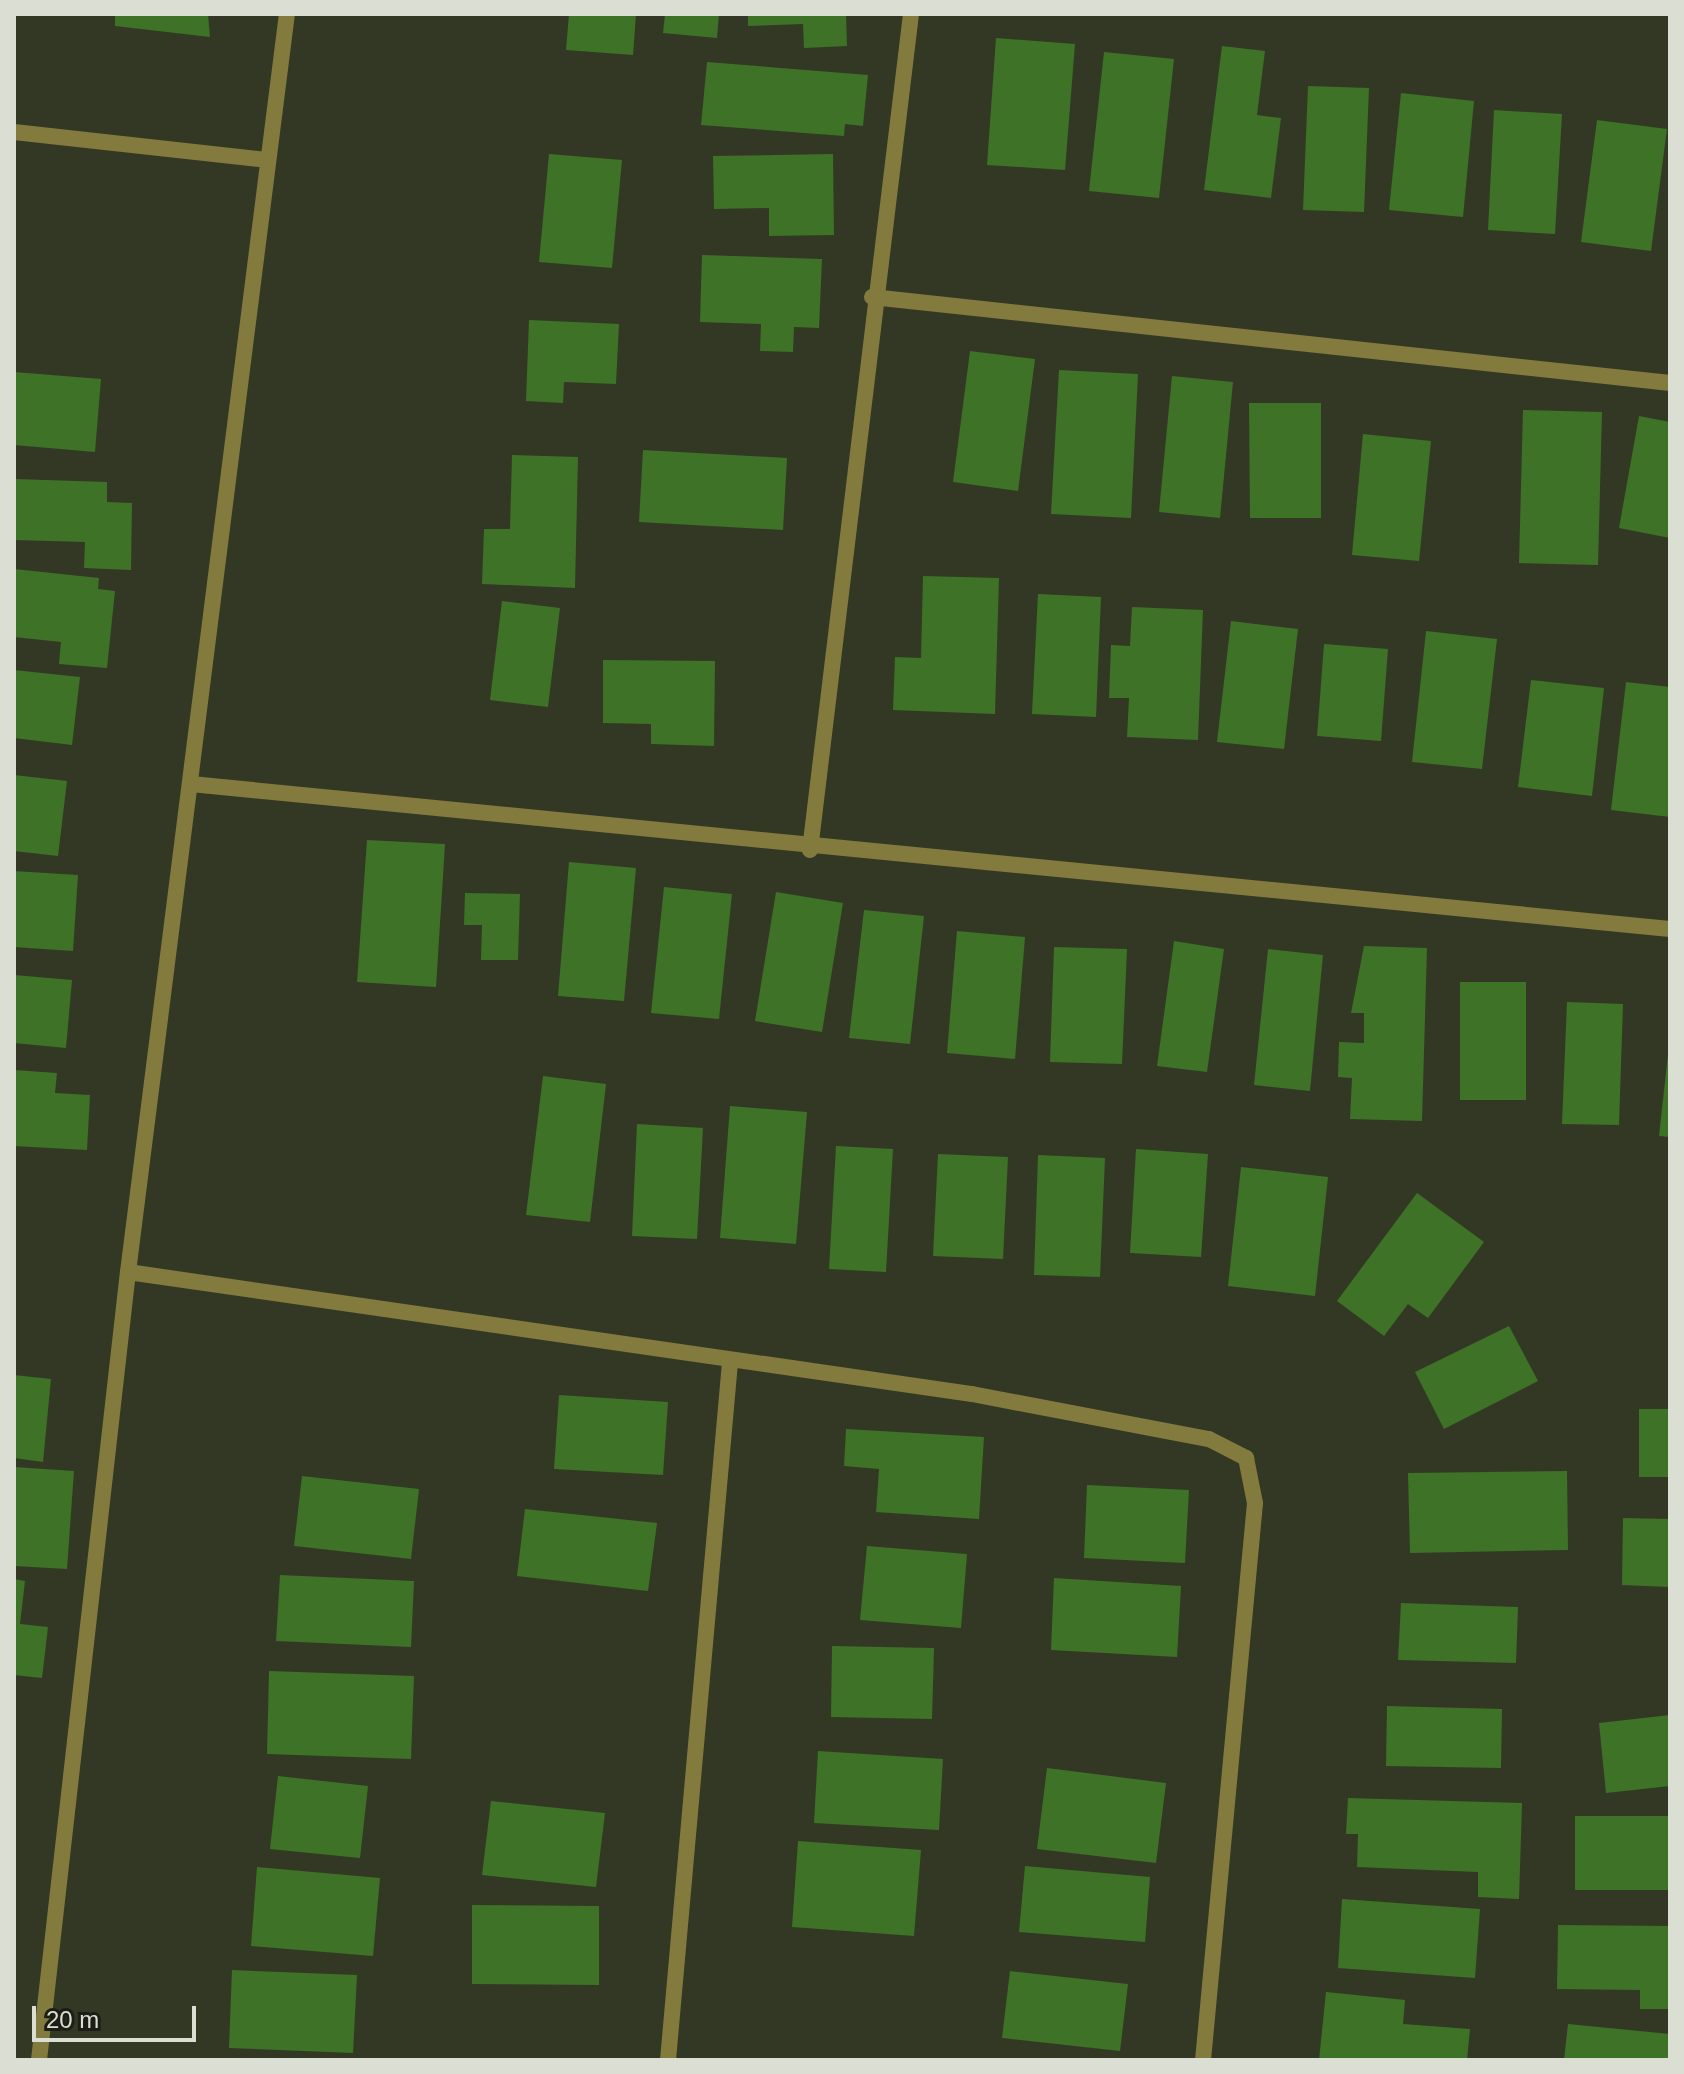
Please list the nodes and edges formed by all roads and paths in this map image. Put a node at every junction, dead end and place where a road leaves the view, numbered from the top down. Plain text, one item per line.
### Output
1 (287, 14) edge
2 (911, 14) edge
3 (14, 132) edge
4 (266, 160) junction
5 (872, 297) junction
6 (1670, 383) edge
7 (191, 784) junction
8 (810, 850) junction
9 (1670, 929) edge
10 (128, 1272) junction
11 (730, 1363) junction
12 (39, 2060) edge
13 (668, 2060) edge
14 (1203, 2060) edge

1 - 4 street
2 - 5 street
3 - 4 street
4 - 7 street
5 - 6 street
5 - 8 street
7 - 8 street
7 - 10 street
8 - 9 street
10 - 11 street
10 - 12 street
11 - 13 street
11 - 14 street

